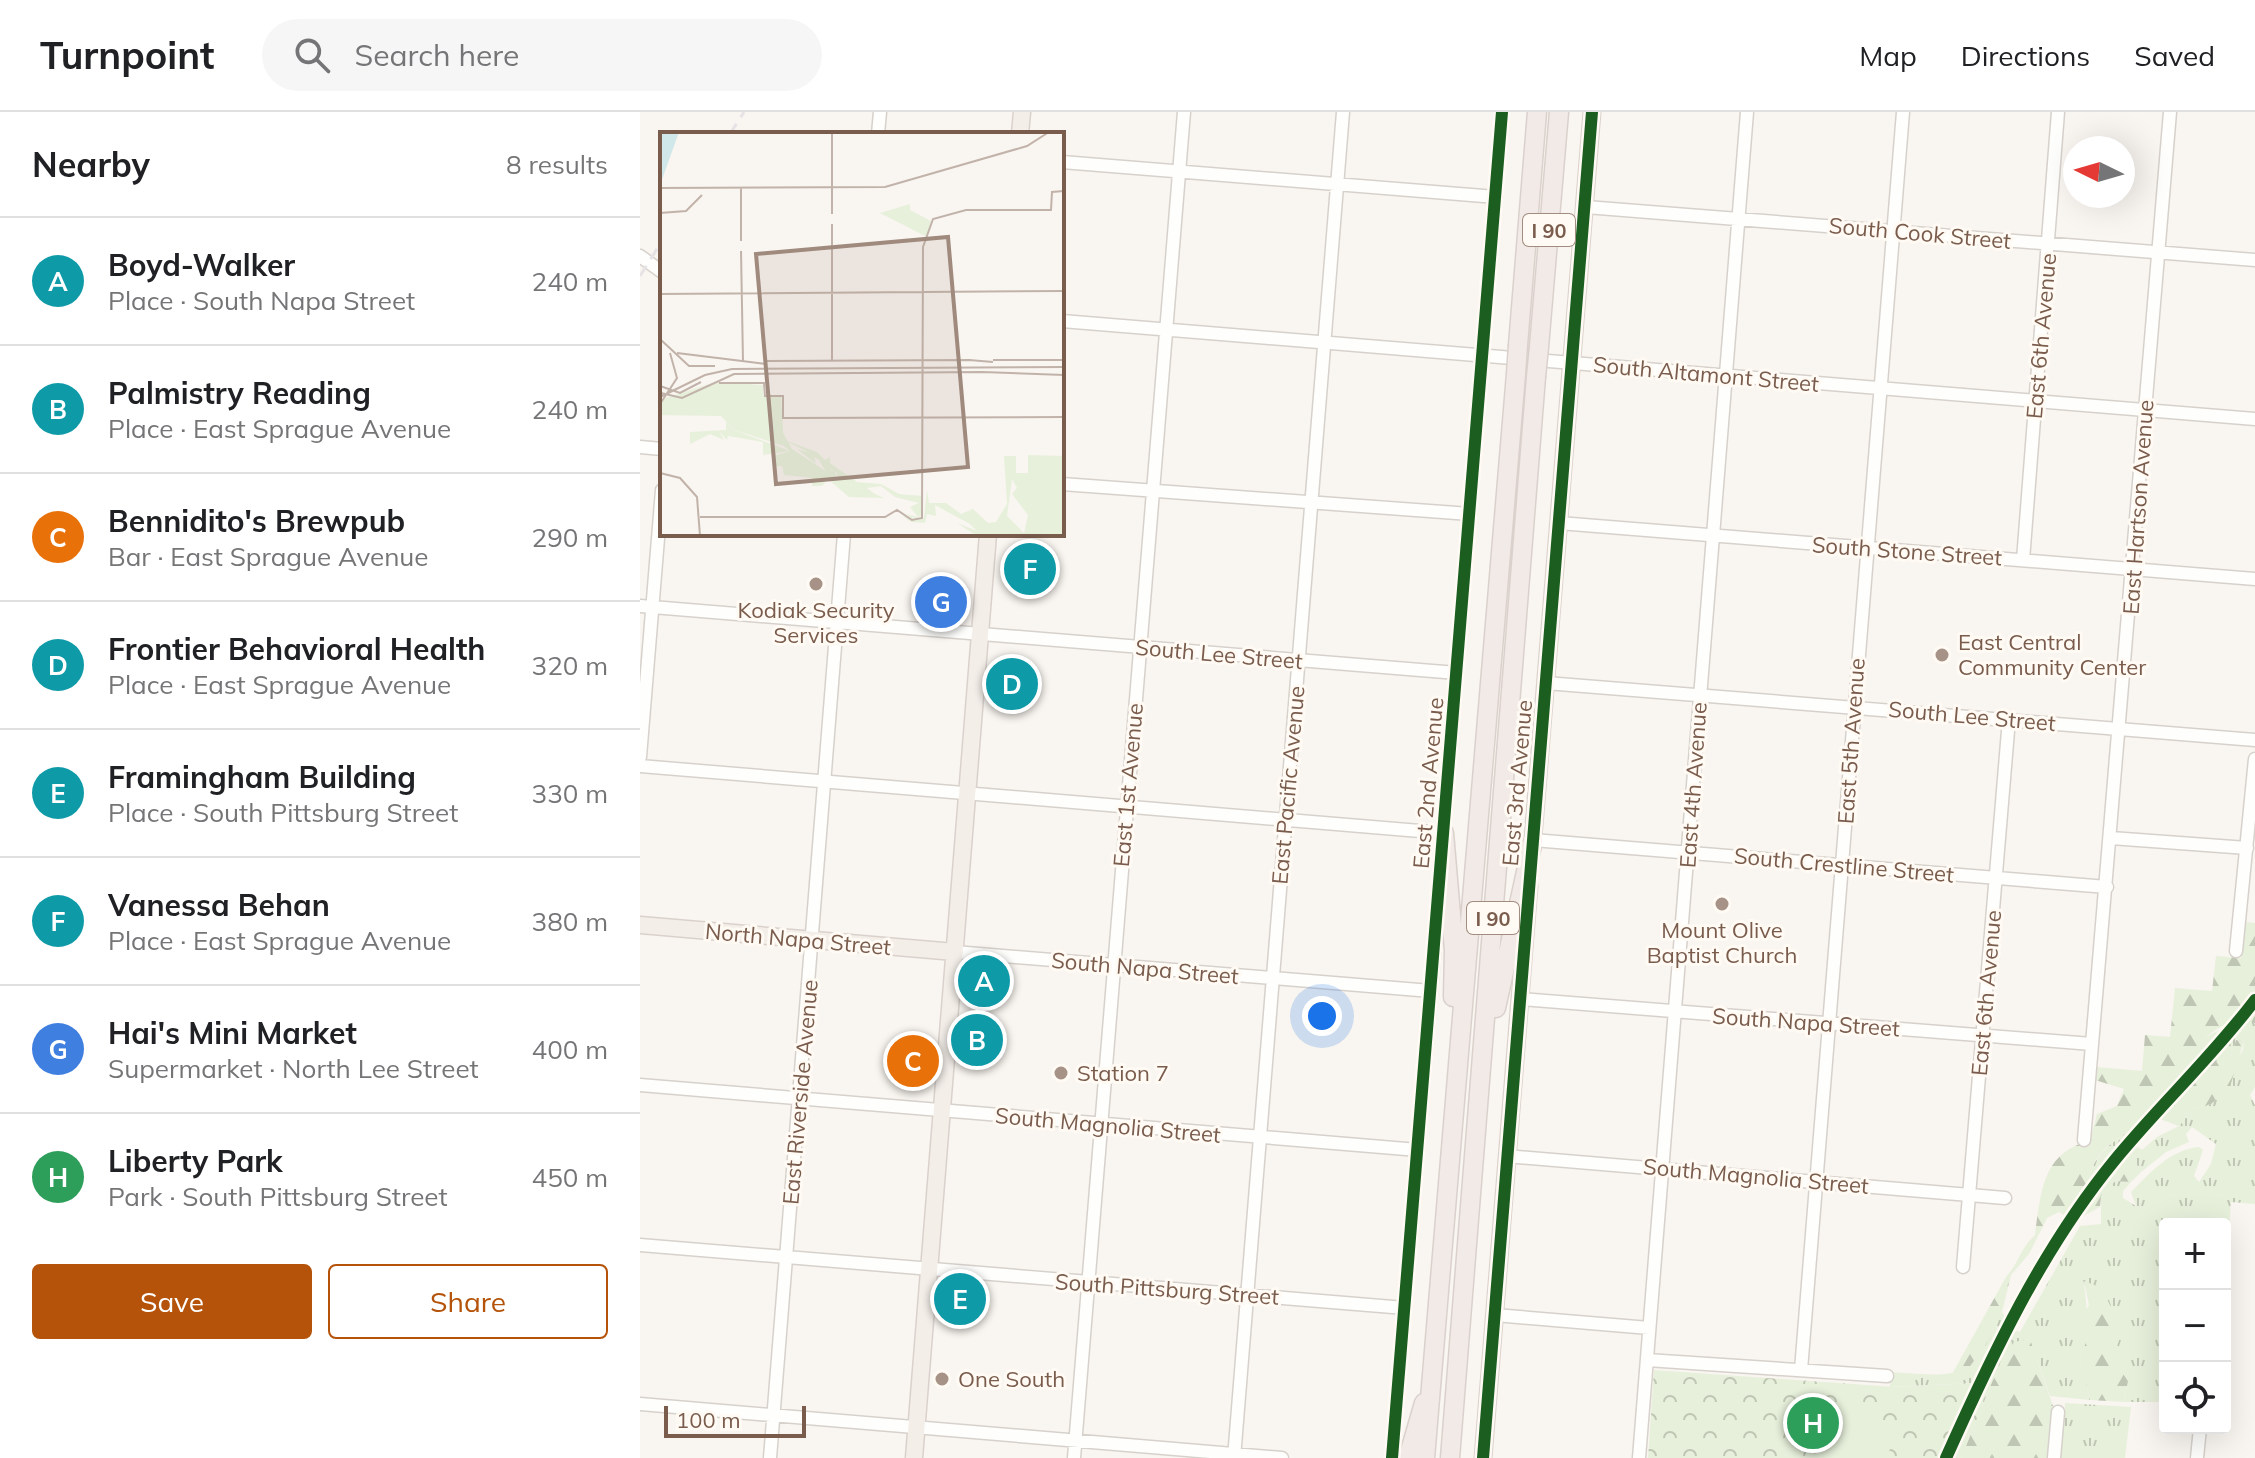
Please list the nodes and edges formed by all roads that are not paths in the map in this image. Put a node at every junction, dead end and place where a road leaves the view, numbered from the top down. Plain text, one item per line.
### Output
1 (880, 112) edge
2 (1022, 112) edge
3 (1184, 112) edge
4 (1343, 112) edge
5 (1502, 112) edge
6 (1537, 112) edge
7 (1559, 112) edge
8 (1592, 112) edge
9 (1747, 112) edge
10 (1903, 112) edge
11 (2058, 112) edge
12 (2170, 112) edge
13 (878, 132) edge
14 (1020, 132) edge
15 (1064, 162) edge
16 (1179, 172) junction
17 (1337, 186) junction
18 (1496, 197) junction
19 (1586, 207) junction
20 (1739, 218) junction
21 (1894, 231) junction
22 (2049, 243) junction
23 (2158, 251) junction
24 (640, 256) edge
25 (2255, 260) edge
26 (660, 271) edge
27 (1064, 321) edge
28 (1166, 330) junction
29 (1325, 343) junction
30 (1483, 356) junction
31 (1571, 363) junction
32 (1727, 376) junction
33 (1880, 388) junction
34 (2035, 402) junction
35 (2146, 411) junction
36 (2255, 419) edge
37 (640, 447) edge
38 (660, 449) edge
39 (1064, 484) edge
40 (1151, 491) junction
41 (1311, 501) junction
42 (660, 505) edge
43 (1470, 514) junction
44 (1559, 523) junction
45 (1713, 535) junction
46 (844, 536) edge
47 (988, 536) edge
48 (1866, 547) junction
49 (2023, 560) junction
50 (2134, 570) junction
51 (2255, 579) edge
52 (646, 607) edge
53 (838, 624) junction
54 (980, 635) junction
55 (1139, 648) junction
56 (1298, 661) junction
57 (1457, 673) junction
58 (1546, 683) junction
59 (1700, 695) junction
60 (1854, 706) junction
61 (2009, 719) junction
62 (2120, 728) junction
63 (2255, 740) edge
64 (640, 757) edge
65 (2255, 759) edge
66 (640, 766) edge
67 (825, 782) junction
68 (968, 793) junction
69 (1126, 806) junction
70 (1285, 819) junction
71 (1444, 833) junction
72 (2111, 838) junction
73 (1533, 840) junction
74 (2247, 848) junction
75 (1688, 852) junction
76 (1842, 864) junction
77 (1996, 878) junction
78 (2107, 887) junction
79 (640, 925) edge
80 (813, 940) junction
81 (2236, 951) dead end
82 (955, 952) junction
83 (1113, 965) junction
84 (1272, 978) junction
85 (1431, 991) junction
86 (1520, 999) junction
87 (1676, 1012) junction
88 (1829, 1023) junction
89 (1981, 1037) junction
90 (2092, 1044) junction
91 (1459, 1058) junction
92 (1481, 1073) junction
93 (640, 1085) edge
94 (799, 1098) junction
95 (942, 1110) junction
96 (1100, 1124) junction
97 (1259, 1138) junction
98 (2084, 1140) dead end
99 (1418, 1150) junction
100 (1506, 1156) junction
101 (1662, 1168) junction
102 (1817, 1181) junction
103 (1969, 1195) junction
104 (2005, 1198) dead end
105 (640, 1245) edge
106 (786, 1258) junction
107 (1963, 1267) dead end
108 (929, 1269) junction
109 (1087, 1283) junction
110 (1247, 1295) junction
111 (1405, 1308) junction
112 (1495, 1315) junction
113 (1649, 1328) junction
114 (1647, 1360) junction
115 (1801, 1370) junction
116 (1887, 1376) dead end
117 (1431, 1386) junction
118 (640, 1404) edge
119 (2058, 1412) dead end
120 (774, 1416) junction
121 (916, 1428) junction
122 (2199, 1434) edge
123 (1075, 1441) junction
124 (1234, 1456) edge
125 (770, 1458) edge
126 (914, 1458) edge
127 (1074, 1458) edge
128 (1282, 1458) edge
129 (1392, 1458) edge
130 (1408, 1458) edge
131 (1425, 1458) edge
132 (1450, 1458) edge
133 (1483, 1458) edge
134 (1639, 1458) edge
135 (2054, 1458) edge
136 (2197, 1458) edge

1 - 13 street
2 - 14 main road
3 - 16 street, East 1st Avenue
4 - 17 street, East Pacific Avenue
5 - 18 street, East 2nd Avenue
6 - 91 highway, I 90, bridge
7 - 92 highway, I 90, bridge
8 - 19 main road, East 3rd Avenue
9 - 20 street, East 4th Avenue
10 - 21 street, East 5th Avenue
11 - 22 street, East 6th Avenue
12 - 23 street, East Hartson Avenue
15 - 16 street
16 - 17 street
16 - 28 street, East 1st Avenue
17 - 18 street
17 - 29 street, East Pacific Avenue
18 - 30 street, East 2nd Avenue
19 - 20 street, South Cook Street
19 - 31 main road, East 3rd Avenue
20 - 21 street, South Cook Street
20 - 32 street, East 4th Avenue
21 - 22 street, South Cook Street
21 - 33 street, East 5th Avenue
22 - 23 street, South Cook Street
22 - 34 street, East 6th Avenue
23 - 25 street, South Cook Street
23 - 35 street, East Hartson Avenue
24 - 26 street
27 - 28 street, South Altamont Street
28 - 29 street, South Altamont Street
28 - 40 street, East 1st Avenue
29 - 30 street, South Altamont Street
29 - 41 street, East Pacific Avenue
30 - 31 street, South Altamont Street
30 - 43 street, East 2nd Avenue
31 - 32 street, South Altamont Street
31 - 44 main road, East 3rd Avenue
32 - 33 street, South Altamont Street
32 - 45 street, East 4th Avenue
33 - 34 street, South Altamont Street
33 - 48 street, East 5th Avenue
34 - 35 street, South Altamont Street
34 - 49 street, East 6th Avenue
35 - 36 street, South Altamont Street
35 - 50 street, East Hartson Avenue
37 - 38 street
39 - 40 street
40 - 41 street
40 - 55 street, East 1st Avenue
41 - 43 street
41 - 56 street, East Pacific Avenue
42 - 52 street
43 - 57 street, East 2nd Avenue
44 - 45 street, South Stone Street
44 - 58 main road, East 3rd Avenue
45 - 48 street, South Stone Street
45 - 59 street, East 4th Avenue
46 - 53 street, East Riverside Avenue
47 - 54 main road
48 - 49 street, South Stone Street
48 - 60 street, East 5th Avenue
49 - 50 street, South Stone Street
50 - 51 street, South Stone Street
50 - 62 street, East Hartson Avenue
52 - 53 street, South Lee Street
52 - 64 street
53 - 54 street, South Lee Street
53 - 67 street, East Riverside Avenue
54 - 55 street, South Lee Street
54 - 68 main road
55 - 56 street, South Lee Street
55 - 69 street, East 1st Avenue
56 - 57 street, South Lee Street
56 - 70 street, East Pacific Avenue
57 - 71 street, East 2nd Avenue
58 - 59 street, South Lee Street
58 - 73 main road, East 3rd Avenue
59 - 60 street, South Lee Street
59 - 75 street, East 4th Avenue
60 - 61 street, South Lee Street
60 - 76 street, East 5th Avenue
61 - 62 street, South Lee Street
61 - 77 street, East 6th Avenue
62 - 63 street, South Lee Street
62 - 72 street, East Hartson Avenue
65 - 74 street
66 - 67 street
67 - 68 street
67 - 80 street, East Riverside Avenue
68 - 69 street
68 - 82 main road
69 - 70 street
69 - 83 street, East 1st Avenue
70 - 71 street
70 - 84 street, East Pacific Avenue
71 - 85 street, East 2nd Avenue
71 - 91 highway
72 - 74 street
72 - 78 street, East Hartson Avenue
73 - 75 street, South Crestline Street
73 - 86 main road, East 3rd Avenue
73 - 92 highway
74 - 81 street
75 - 76 street, South Crestline Street
75 - 87 street, East 4th Avenue
76 - 77 street, South Crestline Street
76 - 88 street, East 5th Avenue
77 - 78 street, South Crestline Street
77 - 89 street, East 6th Avenue
78 - 90 street, East Hartson Avenue
79 - 80 main road, North Napa Street
80 - 82 main road, North Napa Street
80 - 94 street, East Riverside Avenue
82 - 83 street, South Napa Street
82 - 95 main road
83 - 84 street, South Napa Street
83 - 96 street, East 1st Avenue
84 - 85 street, South Napa Street
84 - 97 street, East Pacific Avenue
85 - 99 street, East 2nd Avenue
86 - 87 street, South Napa Street
86 - 100 main road, East 3rd Avenue
87 - 88 street, South Napa Street
87 - 101 street, East 4th Avenue
88 - 89 street, South Napa Street
88 - 102 street, East 5th Avenue
89 - 90 street, South Napa Street
89 - 103 street, East 6th Avenue
90 - 98 street, East Hartson Avenue
91 - 117 highway, I 90
92 - 132 highway, I 90
93 - 94 street, South Magnolia Street
94 - 95 street, South Magnolia Street
94 - 106 street, East Riverside Avenue
95 - 96 street, South Magnolia Street
95 - 108 main road
96 - 97 street, South Magnolia Street
96 - 109 street, East 1st Avenue
97 - 99 street, South Magnolia Street
97 - 110 street, East Pacific Avenue
99 - 111 street, East 2nd Avenue
100 - 101 street, South Magnolia Street
100 - 112 main road, East 3rd Avenue
101 - 102 street, South Magnolia Street
101 - 113 street, East 4th Avenue
102 - 103 street, South Magnolia Street
102 - 115 street, East 5th Avenue
103 - 104 street, South Magnolia Street
103 - 107 street, East 6th Avenue
105 - 106 street, South Pittsburg Street
106 - 108 street, South Pittsburg Street
106 - 120 street, East Riverside Avenue
108 - 109 street, South Pittsburg Street
108 - 121 main road
109 - 110 street, South Pittsburg Street
109 - 123 street, East 1st Avenue
110 - 111 street, South Pittsburg Street
110 - 124 street, East Pacific Avenue
111 - 129 street, East 2nd Avenue
112 - 113 street
112 - 133 main road, East 3rd Avenue
113 - 114 street, East 4th Avenue
114 - 115 street
114 - 134 street, East 4th Avenue
115 - 116 street
117 - 130 highway
117 - 131 highway, I 90
118 - 120 street
119 - 135 street
120 - 121 street
120 - 125 street, East Riverside Avenue
121 - 123 street
121 - 126 main road
122 - 136 street
123 - 124 street
123 - 127 street, East 1st Avenue
124 - 128 street

